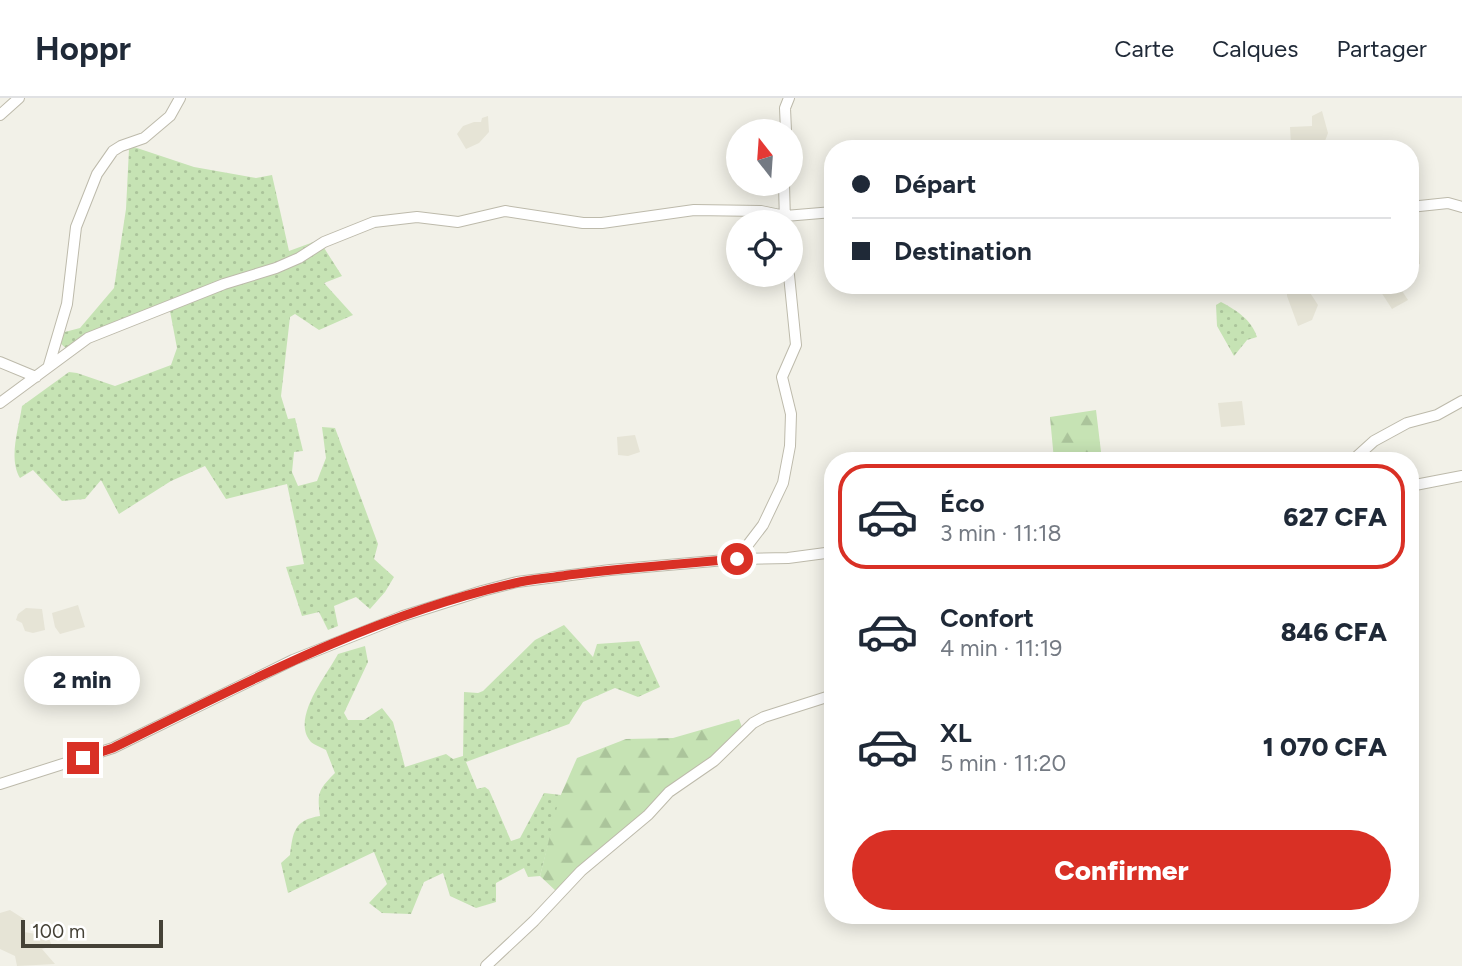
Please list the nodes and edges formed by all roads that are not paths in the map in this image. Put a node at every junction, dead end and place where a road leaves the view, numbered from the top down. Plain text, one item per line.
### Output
1 (19, 98) edge
2 (180, 98) edge
3 (789, 98) edge
4 (0, 115) edge
5 (786, 119) edge
6 (1419, 206) edge
7 (1462, 207) edge
8 (726, 212) edge
9 (824, 213) edge
10 (803, 216) edge
11 (790, 287) edge
12 (0, 362) edge
13 (48, 366) junction
14 (36, 377) junction
15 (1462, 401) edge
16 (0, 403) edge
17 (1362, 452) edge
18 (1462, 476) edge
19 (1419, 483) edge
20 (824, 553) edge
21 (737, 559) junction
22 (824, 698) edge
23 (0, 784) edge
24 (486, 966) edge

1 - 4 street
2 - 13 street
3 - 5 street
6 - 7 street
8 - 13 street
9 - 10 street
11 - 21 street
12 - 14 street
13 - 14 street
14 - 16 street
15 - 17 street
18 - 19 street
20 - 21 street
21 - 23 street
22 - 24 street

